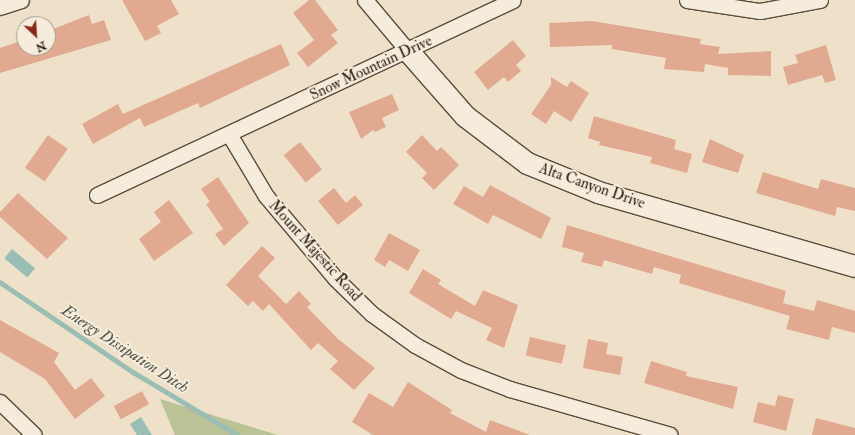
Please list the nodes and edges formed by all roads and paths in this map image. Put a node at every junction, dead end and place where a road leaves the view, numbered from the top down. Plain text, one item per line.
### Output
1 (21, 0) edge
2 (366, 0) edge
3 (513, 0) edge
4 (687, 0) edge
5 (820, 0) edge
6 (0, 7) edge
7 (408, 51) junction
8 (229, 134) junction
9 (97, 195) dead end
10 (855, 266) edge
11 (0, 402) edge
12 (34, 435) edge
13 (670, 435) edge

1 - 6 street
2 - 7 street, Alta Canyon Drive
3 - 7 street, Snow Mountain Drive
4 - 5 street
7 - 8 street, Snow Mountain Drive
7 - 10 street, Alta Canyon Drive
8 - 9 street, Snow Mountain Drive
8 - 13 street, Mount Majestic Road
11 - 12 street

